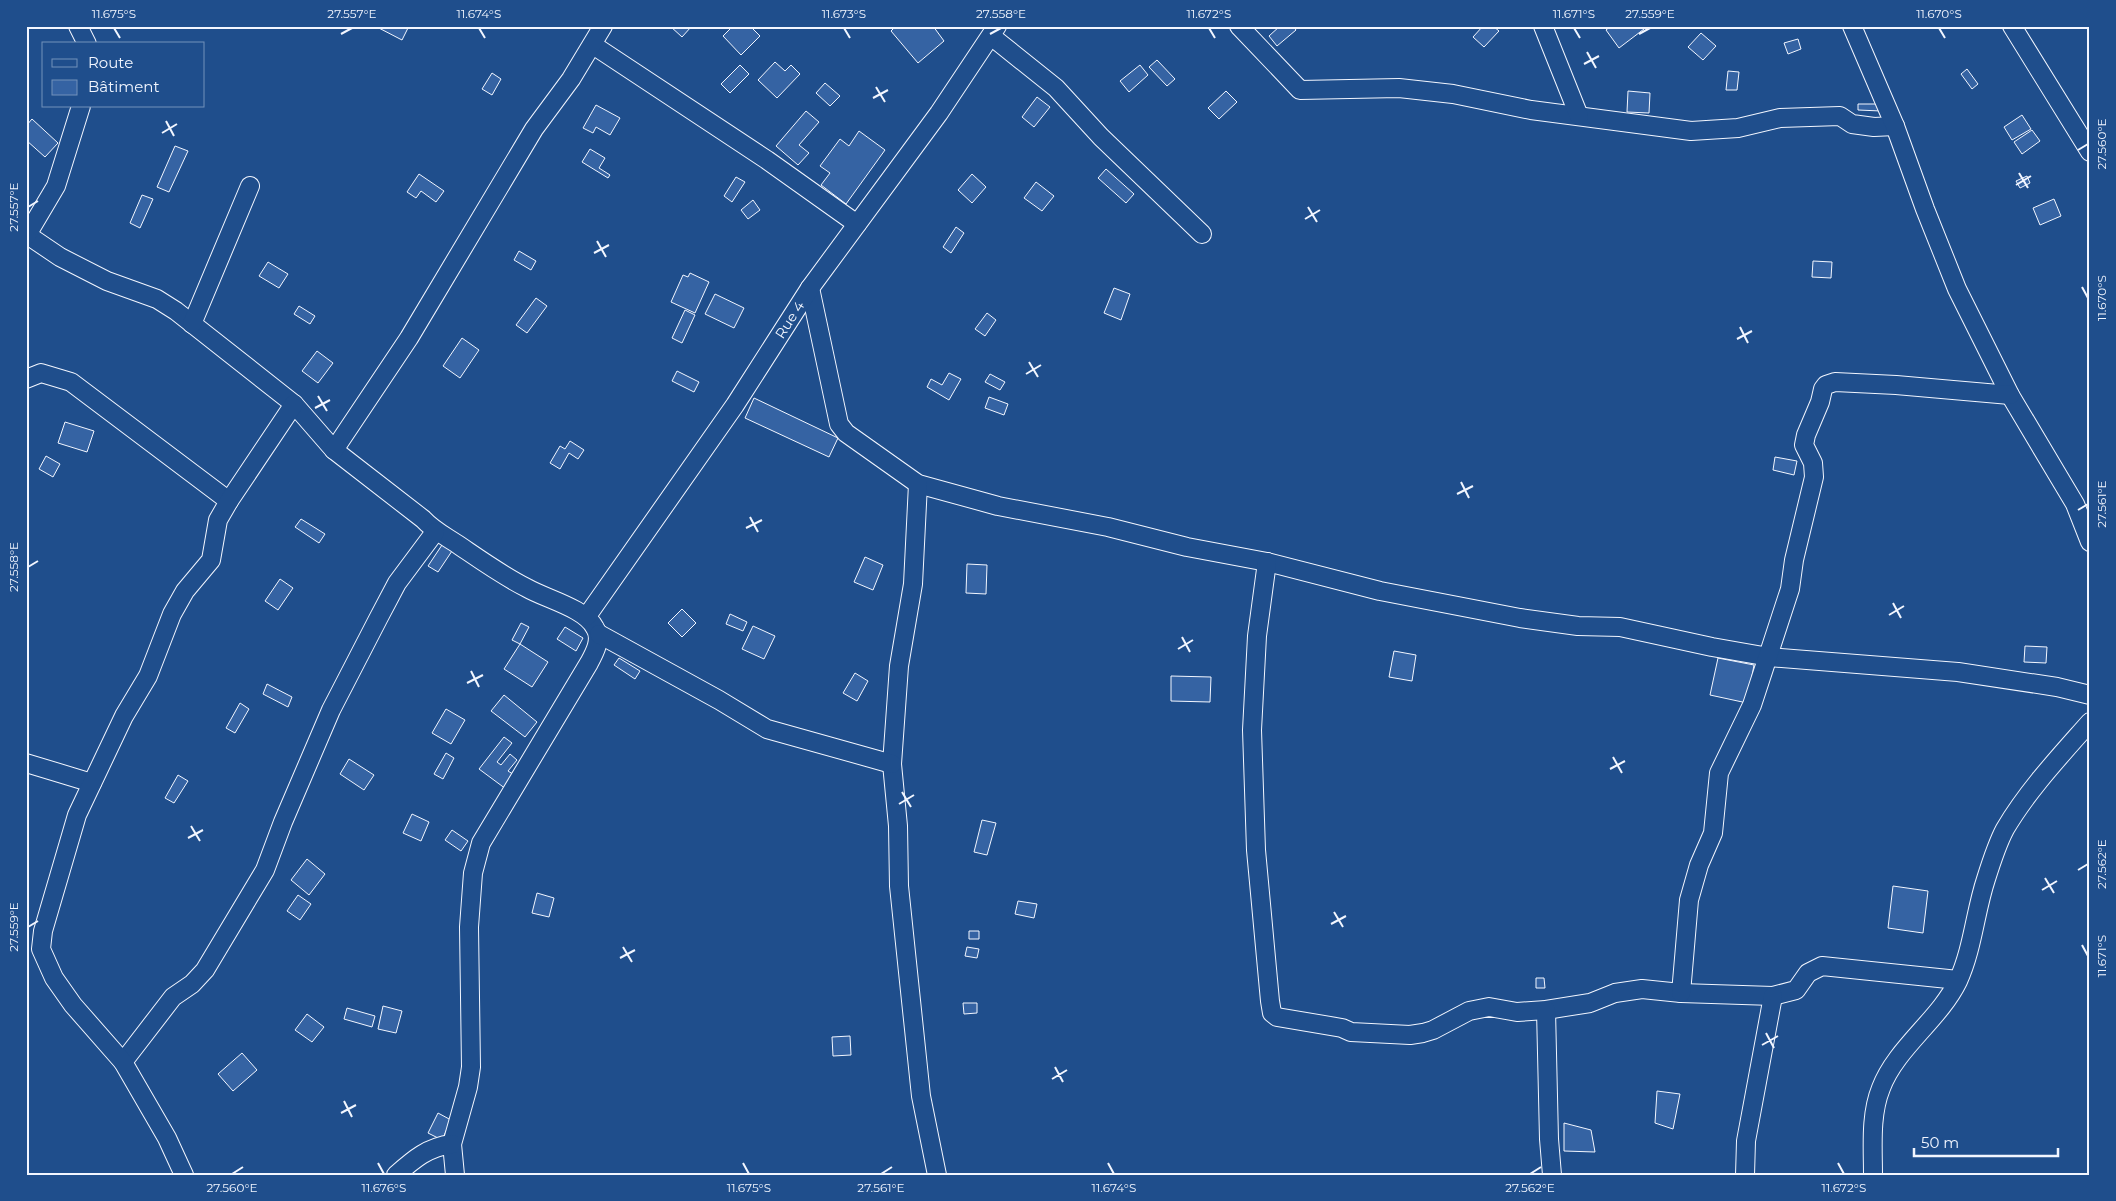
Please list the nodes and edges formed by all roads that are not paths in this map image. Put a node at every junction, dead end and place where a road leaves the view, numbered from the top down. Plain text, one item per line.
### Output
1 (78, 26) edge
2 (1239, 26) edge
3 (1543, 26) edge
4 (1852, 26) edge
5 (2012, 26) edge
6 (601, 27) edge
7 (994, 31) edge
8 (85, 42) edge
9 (593, 45) junction
10 (80, 108) edge
11 (1579, 116) junction
12 (1894, 126) junction
13 (2090, 152) edge
14 (250, 186) dead end
15 (857, 224) junction
16 (27, 234) edge
17 (1202, 234) dead end
18 (810, 288) junction
19 (192, 324) junction
20 (26, 379) edge
21 (2010, 395) junction
22 (294, 404) junction
23 (334, 450) junction
24 (918, 484) junction
25 (230, 501) junction
26 (435, 532) junction
27 (2090, 542) edge
28 (1267, 562) junction
29 (586, 616) junction
30 (599, 634) junction
31 (1769, 657) junction
32 (2090, 695) edge
33 (2090, 722) edge
34 (26, 763) edge
35 (892, 764) junction
36 (92, 783) junction
37 (1958, 980) junction
38 (1681, 993) junction
39 (1773, 996) junction
40 (1546, 1010) junction
41 (123, 1062) junction
42 (452, 1144) junction
43 (184, 1175) edge
44 (396, 1175) edge
45 (455, 1175) edge
46 (937, 1175) edge
47 (1552, 1175) edge
48 (1745, 1175) edge
49 (1873, 1175) edge

1 - 8 street
2 - 11 street
3 - 11 street
4 - 12 street
5 - 13 street
6 - 9 street
7 - 15 street, Rue 4
7 - 17 street
9 - 15 street
9 - 23 street
10 - 16 street
11 - 12 street
12 - 21 street
14 - 19 street
15 - 18 street, Rue 4
16 - 19 street
18 - 24 street
18 - 29 street, Rue 4
19 - 22 street
20 - 25 street
21 - 27 street
21 - 31 street
22 - 23 street
22 - 25 street
23 - 26 street
24 - 28 street
24 - 35 street
25 - 36 street
26 - 29 street
26 - 41 street
28 - 31 street
28 - 40 street
29 - 30 street
30 - 35 street
30 - 42 street
31 - 32 street
31 - 38 street
33 - 37 street
34 - 36 street
35 - 46 street
36 - 41 street
37 - 39 street
37 - 49 street
38 - 39 street
38 - 40 street
39 - 48 street
40 - 47 street
41 - 43 street
42 - 44 street
42 - 45 street

